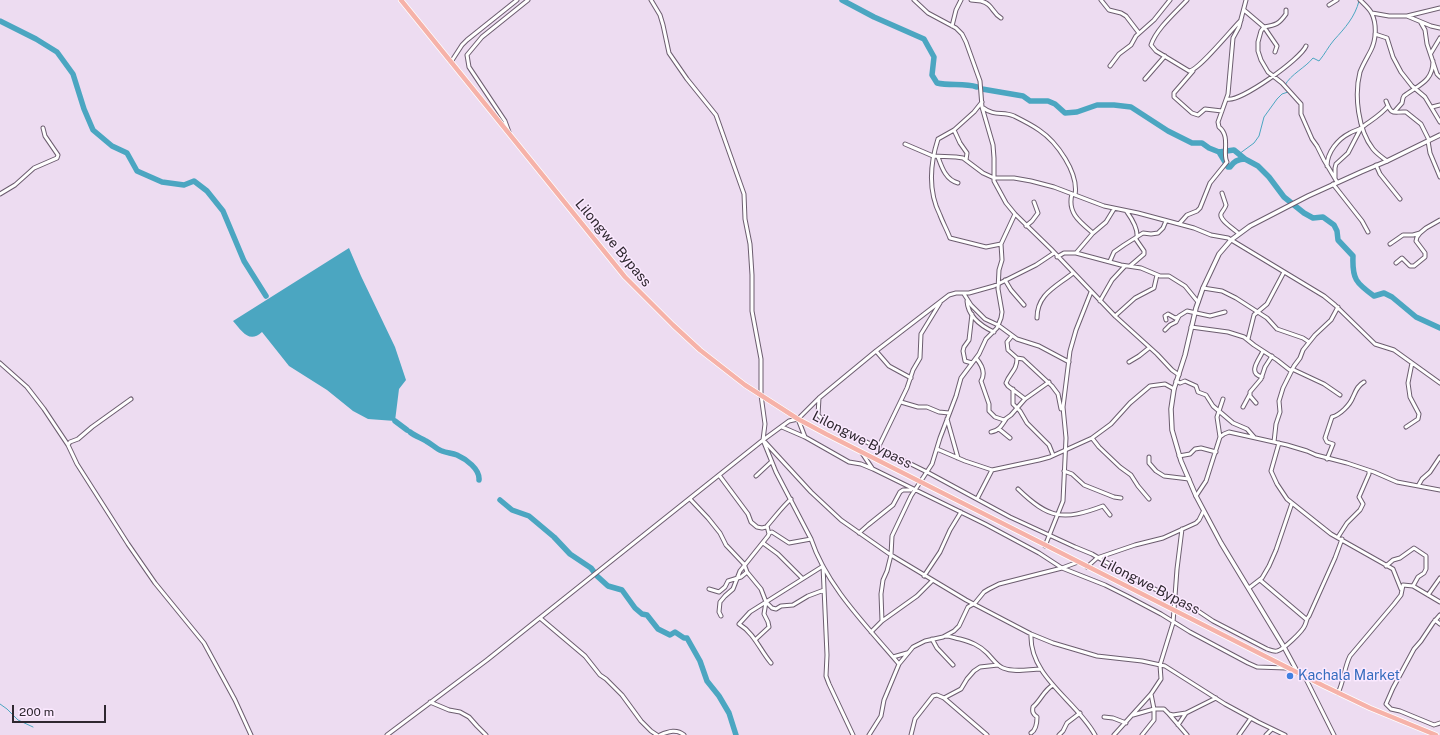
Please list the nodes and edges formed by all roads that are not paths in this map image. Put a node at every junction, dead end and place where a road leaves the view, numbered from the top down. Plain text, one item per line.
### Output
1 (401, 0) edge
2 (517, 0) edge
3 (528, 0) edge
4 (651, 0) edge
5 (914, 0) edge
6 (961, 0) edge
7 (971, 0) edge
8 (981, 0) edge
9 (1101, 0) edge
10 (1170, 0) edge
11 (1187, 0) edge
12 (1246, 0) edge
13 (1337, 0) edge
14 (1360, 0) edge
15 (1329, 5) dead end
16 (1440, 8) edge
17 (1244, 10) junction
18 (1286, 10) dead end
19 (1372, 13) junction
20 (1407, 16) junction
21 (1001, 18) dead end
22 (1241, 20) junction
23 (1420, 22) junction
24 (952, 26) junction
25 (1264, 27) junction
26 (1440, 28) edge
27 (1139, 33) junction
28 (1375, 34) junction
29 (1440, 38) edge
30 (1306, 46) dead end
31 (1275, 52) dead end
32 (1431, 53) junction
33 (1165, 56) junction
34 (1433, 61) junction
35 (451, 62) junction
36 (1110, 66) dead end
37 (1193, 71) junction
38 (1273, 76) junction
39 (1440, 77) edge
40 (1145, 80) dead end
41 (1416, 88) junction
42 (1226, 100) junction
43 (1386, 101) dead end
44 (982, 102) junction
45 (1440, 105) edge
46 (1388, 106) junction
47 (982, 107) junction
48 (1432, 107) junction
49 (1222, 111) junction
50 (1394, 112) junction
51 (1440, 122) edge
52 (1361, 127) junction
53 (43, 128) dead end
54 (954, 130) junction
55 (1440, 135) edge
56 (510, 136) junction
57 (1428, 141) junction
58 (906, 144) dead end
59 (933, 156) junction
60 (938, 157) junction
61 (966, 160) junction
62 (1387, 161) junction
63 (1376, 165) junction
64 (1327, 166) junction
65 (1439, 172) edge
66 (1440, 177) edge
67 (994, 178) junction
68 (1336, 181) junction
69 (958, 183) dead end
70 (1333, 184) junction
71 (1222, 193) dead end
72 (0, 194) edge
73 (1074, 195) junction
74 (1400, 199) dead end
75 (1034, 202) dead end
76 (1114, 209) junction
77 (1126, 211) junction
78 (1015, 214) junction
79 (1440, 220) edge
80 (1166, 221) junction
81 (1179, 224) junction
82 (1026, 226) junction
83 (1368, 232) dead end
84 (1093, 233) junction
85 (1238, 233) junction
86 (1420, 233) junction
87 (1136, 237) junction
88 (1231, 240) junction
89 (1001, 244) junction
90 (1390, 244) dead end
91 (1054, 253) junction
92 (1076, 253) junction
93 (1057, 257) junction
94 (1110, 261) junction
95 (1396, 263) dead end
96 (1125, 266) junction
97 (1130, 266) junction
98 (1284, 272) junction
99 (1073, 273) junction
100 (1156, 275) junction
101 (1005, 280) junction
102 (998, 284) junction
103 (1203, 288) junction
104 (1092, 292) junction
105 (964, 294) junction
106 (967, 299) junction
107 (941, 301) junction
108 (1100, 301) junction
109 (1198, 302) junction
110 (1024, 305) dead end
111 (1338, 307) junction
112 (1225, 312) dead end
113 (1257, 312) junction
114 (972, 314) junction
115 (1195, 314) junction
116 (1115, 316) junction
117 (1178, 317) junction
118 (1037, 318) dead end
119 (1166, 320) dead end
120 (998, 325) junction
121 (1191, 327) junction
122 (1165, 330) dead end
123 (994, 332) junction
124 (1012, 336) junction
125 (1248, 339) junction
126 (1309, 342) junction
127 (1149, 348) junction
128 (876, 351) junction
129 (1263, 351) junction
130 (1272, 356) junction
131 (976, 358) junction
132 (1017, 358) junction
133 (1069, 362) junction
134 (1129, 362) dead end
135 (0, 363) edge
136 (972, 363) junction
137 (1412, 363) junction
138 (1292, 370) junction
139 (1179, 375) junction
140 (1262, 377) junction
141 (911, 378) junction
142 (1176, 381) junction
143 (1049, 382) junction
144 (1364, 382) dead end
145 (1440, 383) edge
146 (1013, 389) junction
147 (1174, 389) junction
148 (1250, 394) junction
149 (761, 395) junction
150 (1340, 395) dead end
151 (819, 398) junction
152 (131, 399) dead end
153 (1025, 399) junction
154 (1223, 400) dead end
155 (901, 402) junction
156 (1256, 403) dead end
157 (1243, 407) dead end
158 (1017, 408) junction
159 (1218, 410) junction
160 (949, 413) junction
161 (1063, 414) junction
162 (798, 419) junction
163 (947, 419) junction
164 (1006, 419) junction
165 (1233, 423) junction
166 (782, 427) junction
167 (1406, 427) dead end
168 (999, 429) junction
169 (991, 432) dead end
170 (1232, 432) junction
171 (805, 437) junction
172 (1220, 437) junction
173 (1254, 437) junction
174 (1010, 438) dead end
175 (1092, 438) junction
176 (763, 440) junction
177 (1274, 442) junction
178 (1279, 443) junction
179 (68, 445) junction
180 (878, 448) junction
181 (937, 449) junction
182 (1066, 449) junction
183 (862, 452) junction
184 (1216, 452) junction
185 (1053, 455) junction
186 (1179, 456) junction
187 (1149, 457) dead end
188 (1440, 457) edge
189 (958, 458) junction
190 (1327, 459) junction
191 (772, 462) junction
192 (873, 469) junction
193 (992, 470) junction
194 (1064, 471) junction
195 (1369, 471) junction
196 (927, 472) junction
197 (720, 475) junction
198 (756, 476) dead end
199 (1189, 479) junction
200 (919, 482) junction
201 (1418, 486) junction
202 (1018, 489) dead end
203 (914, 490) junction
204 (1440, 490) edge
205 (1196, 496) junction
206 (1121, 498) dead end
207 (1149, 498) dead end
208 (690, 499) junction
209 (791, 499) junction
210 (977, 499) junction
211 (1292, 503) junction
212 (961, 512) junction
213 (1203, 512) junction
214 (1110, 515) dead end
215 (1057, 516) junction
216 (766, 527) junction
217 (1182, 529) junction
218 (769, 533) junction
219 (859, 533) junction
220 (1050, 535) junction
221 (1340, 538) junction
222 (811, 539) junction
223 (762, 543) junction
224 (1045, 546) junction
225 (890, 555) junction
226 (1098, 558) junction
227 (1078, 562) junction
228 (744, 564) junction
229 (823, 566) junction
230 (1386, 566) junction
231 (1087, 567) junction
232 (1062, 568) junction
233 (747, 572) junction
234 (924, 576) junction
235 (737, 578) junction
236 (802, 578) junction
237 (1440, 578) edge
238 (1260, 580) junction
239 (932, 581) junction
240 (1413, 586) junction
241 (1249, 588) junction
242 (709, 589) dead end
243 (1401, 589) junction
244 (824, 590) junction
245 (1428, 595) junction
246 (1175, 599) junction
247 (766, 602) junction
248 (1440, 602) edge
249 (973, 604) junction
250 (1175, 611) junction
251 (1440, 615) edge
252 (721, 616) dead end
253 (540, 618) junction
254 (1306, 619) junction
255 (1435, 620) junction
256 (882, 621) junction
257 (1174, 623) junction
258 (1440, 624) edge
259 (871, 632) junction
260 (1031, 634) junction
261 (943, 636) junction
262 (932, 639) junction
263 (755, 640) junction
264 (1284, 647) junction
265 (907, 653) junction
266 (893, 657) junction
267 (771, 663) dead end
268 (899, 664) junction
269 (953, 665) dead end
270 (998, 665) junction
271 (1160, 665) junction
272 (1288, 668) junction
273 (1041, 669) junction
274 (1298, 673) junction
275 (1305, 677) junction
276 (1054, 685) junction
277 (1338, 693) junction
278 (1151, 694) junction
279 (944, 698) junction
280 (1216, 698) junction
281 (430, 702) junction
282 (1154, 709) junction
283 (1080, 713) junction
284 (1186, 713) junction
285 (1169, 714) junction
286 (1132, 716) junction
287 (1104, 717) dead end
288 (1251, 718) junction
289 (1126, 723) junction
290 (1440, 723) edge
291 (1178, 725) junction
292 (1272, 729) junction
293 (1031, 733) dead end
294 (251, 735) edge
295 (387, 735) edge
296 (486, 735) edge
297 (657, 735) edge
298 (660, 735) edge
299 (684, 735) edge
300 (853, 735) edge
301 (869, 735) edge
302 (911, 735) edge
303 (986, 735) edge
304 (1059, 735) edge
305 (1095, 735) edge
306 (1114, 735) edge
307 (1142, 735) edge
308 (1187, 735) edge
309 (1239, 735) edge
310 (1266, 735) edge
311 (1285, 735) edge
312 (1334, 735) edge
313 (1436, 735) edge

1 - 35 main road, Lilongwe Bypass
2 - 35 street
3 - 56 street
4 - 149 street
5 - 24 street
6 - 24 street
7 - 8 street
8 - 21 street
9 - 27 street
10 - 27 street
11 - 33 street
12 - 17 street
13 - 15 street
14 - 19 street
16 - 20 street
17 - 22 street
17 - 25 street
18 - 25 street
19 - 20 street
19 - 28 street
20 - 23 street
22 - 37 street
22 - 42 street
23 - 26 street
23 - 32 street
24 - 44 street
25 - 31 street
25 - 38 street
27 - 36 street
28 - 41 street
28 - 52 street
29 - 32 street
30 - 38 street
32 - 34 street
33 - 37 street
33 - 40 street
34 - 39 street
34 - 41 street
35 - 56 main road, Lilongwe Bypass
37 - 49 street
38 - 42 street
38 - 64 street
41 - 48 street
41 - 50 street
42 - 49 street
43 - 46 street
44 - 47 street
44 - 54 street
45 - 48 street
46 - 50 street
46 - 52 street
47 - 67 street
47 - 73 street
48 - 51 street
49 - 81 street
50 - 57 street
52 - 62 street
52 - 64 street
52 - 68 street
53 - 72 street
54 - 59 street
54 - 61 street
55 - 57 street
56 - 149 main road, Lilongwe Bypass
57 - 62 street
57 - 65 street
58 - 59 street
59 - 60 street
59 - 89 street
60 - 61 street
60 - 69 street
61 - 67 street
62 - 63 street
63 - 68 street
63 - 74 street
64 - 68 street
65 - 66 street
67 - 73 street
67 - 78 street
68 - 70 street
70 - 83 street
70 - 85 street
71 - 85 street
73 - 76 street
73 - 84 street
75 - 82 street
76 - 77 street
76 - 84 street
77 - 80 street
77 - 87 street
78 - 82 street
78 - 89 street
79 - 86 street
80 - 81 street
80 - 87 street
81 - 88 street
82 - 91 street
84 - 92 street
85 - 88 street
86 - 90 street
86 - 95 street
87 - 94 street
87 - 97 street
88 - 98 street
88 - 103 street
89 - 102 street
91 - 93 street
91 - 101 street
92 - 93 street
92 - 94 street
93 - 99 street
94 - 96 street
96 - 97 street
96 - 108 street
97 - 100 street
98 - 111 street
98 - 113 street
99 - 104 street
99 - 118 street
100 - 109 street
100 - 116 street
101 - 102 street
101 - 110 street
102 - 105 street
102 - 120 street
103 - 109 street
103 - 113 street
104 - 108 street
104 - 133 street
105 - 106 street
105 - 107 street
106 - 114 street
106 - 120 street
107 - 128 street
107 - 141 street
108 - 116 street
109 - 115 street
111 - 126 street
111 - 137 street
112 - 115 street
113 - 125 street
113 - 126 street
114 - 123 street
114 - 136 street
115 - 117 street
115 - 121 street
116 - 127 street
117 - 119 street
117 - 122 street
120 - 123 street
120 - 124 street
121 - 125 street
121 - 139 street
123 - 131 street
124 - 132 street
124 - 133 street
125 - 129 street
126 - 138 street
127 - 134 street
127 - 139 street
128 - 141 street
128 - 151 street
129 - 130 street
129 - 140 street
130 - 138 street
130 - 140 street
131 - 136 street
131 - 164 street
132 - 143 street
132 - 146 street
133 - 161 street
135 - 179 street
136 - 160 street
137 - 145 street
137 - 167 street
138 - 150 street
138 - 177 street
139 - 142 street
140 - 148 street
141 - 155 street
142 - 147 street
142 - 159 street
143 - 153 street
143 - 161 street
144 - 190 street
146 - 153 street
146 - 158 street
147 - 175 street
147 - 186 street
148 - 156 street
148 - 157 street
149 - 162 main road, Lilongwe Bypass
149 - 176 street
151 - 162 street
151 - 180 street
152 - 179 street
153 - 158 street
154 - 159 street
155 - 160 street
155 - 180 street
158 - 164 street
158 - 185 street
159 - 165 street
159 - 172 street
160 - 163 street
161 - 182 street
162 - 166 street
162 - 171 street
162 - 183 main road, Lilongwe Bypass
163 - 181 street
163 - 189 street
164 - 168 street
165 - 170 street
165 - 173 street
166 - 171 street
166 - 176 street
168 - 169 street
168 - 174 street
170 - 172 street
170 - 173 street
171 - 192 street
172 - 184 street
173 - 177 street
175 - 182 street
175 - 207 street
176 - 191 street
176 - 197 street
176 - 219 street
177 - 178 street
178 - 190 street
178 - 211 street
179 - 294 street
180 - 196 street
181 - 189 street
181 - 196 street
182 - 185 street
182 - 194 street
183 - 192 street
183 - 200 main road, Lilongwe Bypass
184 - 186 street
184 - 205 street
185 - 193 street
186 - 199 street
187 - 199 street
188 - 201 street
189 - 193 street
190 - 195 street
191 - 198 street
191 - 209 street
192 - 203 street
193 - 210 street
194 - 206 street
194 - 215 street
195 - 201 street
195 - 221 street
196 - 200 street
196 - 210 street
197 - 208 street
197 - 216 street
199 - 205 street
200 - 203 street
200 - 224 main road, Lilongwe Bypass
201 - 204 street
202 - 215 street
203 - 212 street
203 - 219 street
203 - 225 street
205 - 213 street
208 - 228 street
208 - 253 street
209 - 216 street
209 - 222 street
210 - 220 street
211 - 221 street
211 - 238 street
212 - 232 street
212 - 234 street
213 - 217 street
213 - 241 street
214 - 215 street
215 - 220 street
216 - 218 street
217 - 226 street
217 - 246 street
218 - 222 street
218 - 223 street
219 - 225 street
220 - 224 street
220 - 226 street
221 - 230 street
221 - 254 street
222 - 229 street
223 - 228 street
223 - 236 street
224 - 227 main road, Lilongwe Bypass
225 - 234 street
225 - 256 street
226 - 231 street
226 - 246 street
227 - 231 main road, Lilongwe Bypass
227 - 232 street
228 - 233 street
228 - 235 street
229 - 236 street
229 - 244 street
229 - 259 street
230 - 240 street
230 - 243 street
231 - 250 main road, Lilongwe Bypass
232 - 249 street
232 - 257 street
233 - 235 street
233 - 247 street
234 - 239 street
235 - 242 street
235 - 252 street
236 - 247 street
237 - 245 street
238 - 241 street
238 - 254 street
239 - 249 street
239 - 256 street
240 - 243 street
240 - 245 street
241 - 264 street
243 - 277 street
244 - 247 street
244 - 300 street
245 - 248 street
246 - 250 street
246 - 264 street
247 - 263 street
247 - 263 street
249 - 260 street
249 - 261 street
250 - 257 street
250 - 272 main road, Lilongwe Bypass
251 - 255 street
253 - 281 street
253 - 297 street
254 - 264 street
255 - 258 street
255 - 290 street
256 - 259 street
257 - 271 street
257 - 272 street
259 - 266 street
260 - 271 street
260 - 273 street
261 - 262 street
261 - 270 street
262 - 265 street
262 - 269 street
263 - 267 street
264 - 274 street
265 - 266 street
265 - 268 street
266 - 268 street
268 - 301 street
270 - 273 street
270 - 279 street
271 - 278 street
271 - 280 street
272 - 274 main road, Lilongwe Bypass
273 - 276 street
274 - 275 main road, Lilongwe Bypass
275 - 277 main road, Lilongwe Bypass
275 - 312 street
276 - 283 street
276 - 293 street
277 - 313 main road, Lilongwe Bypass
278 - 282 street
278 - 286 street
279 - 302 street
279 - 303 street
280 - 284 street
280 - 288 street
281 - 295 street
281 - 296 street
282 - 285 street
282 - 286 street
282 - 307 street
283 - 304 street
283 - 305 street
284 - 285 street
284 - 291 street
285 - 291 street
286 - 289 street
287 - 289 street
288 - 292 street
288 - 309 street
289 - 306 street
291 - 308 street
292 - 310 street
292 - 311 street
298 - 299 street

